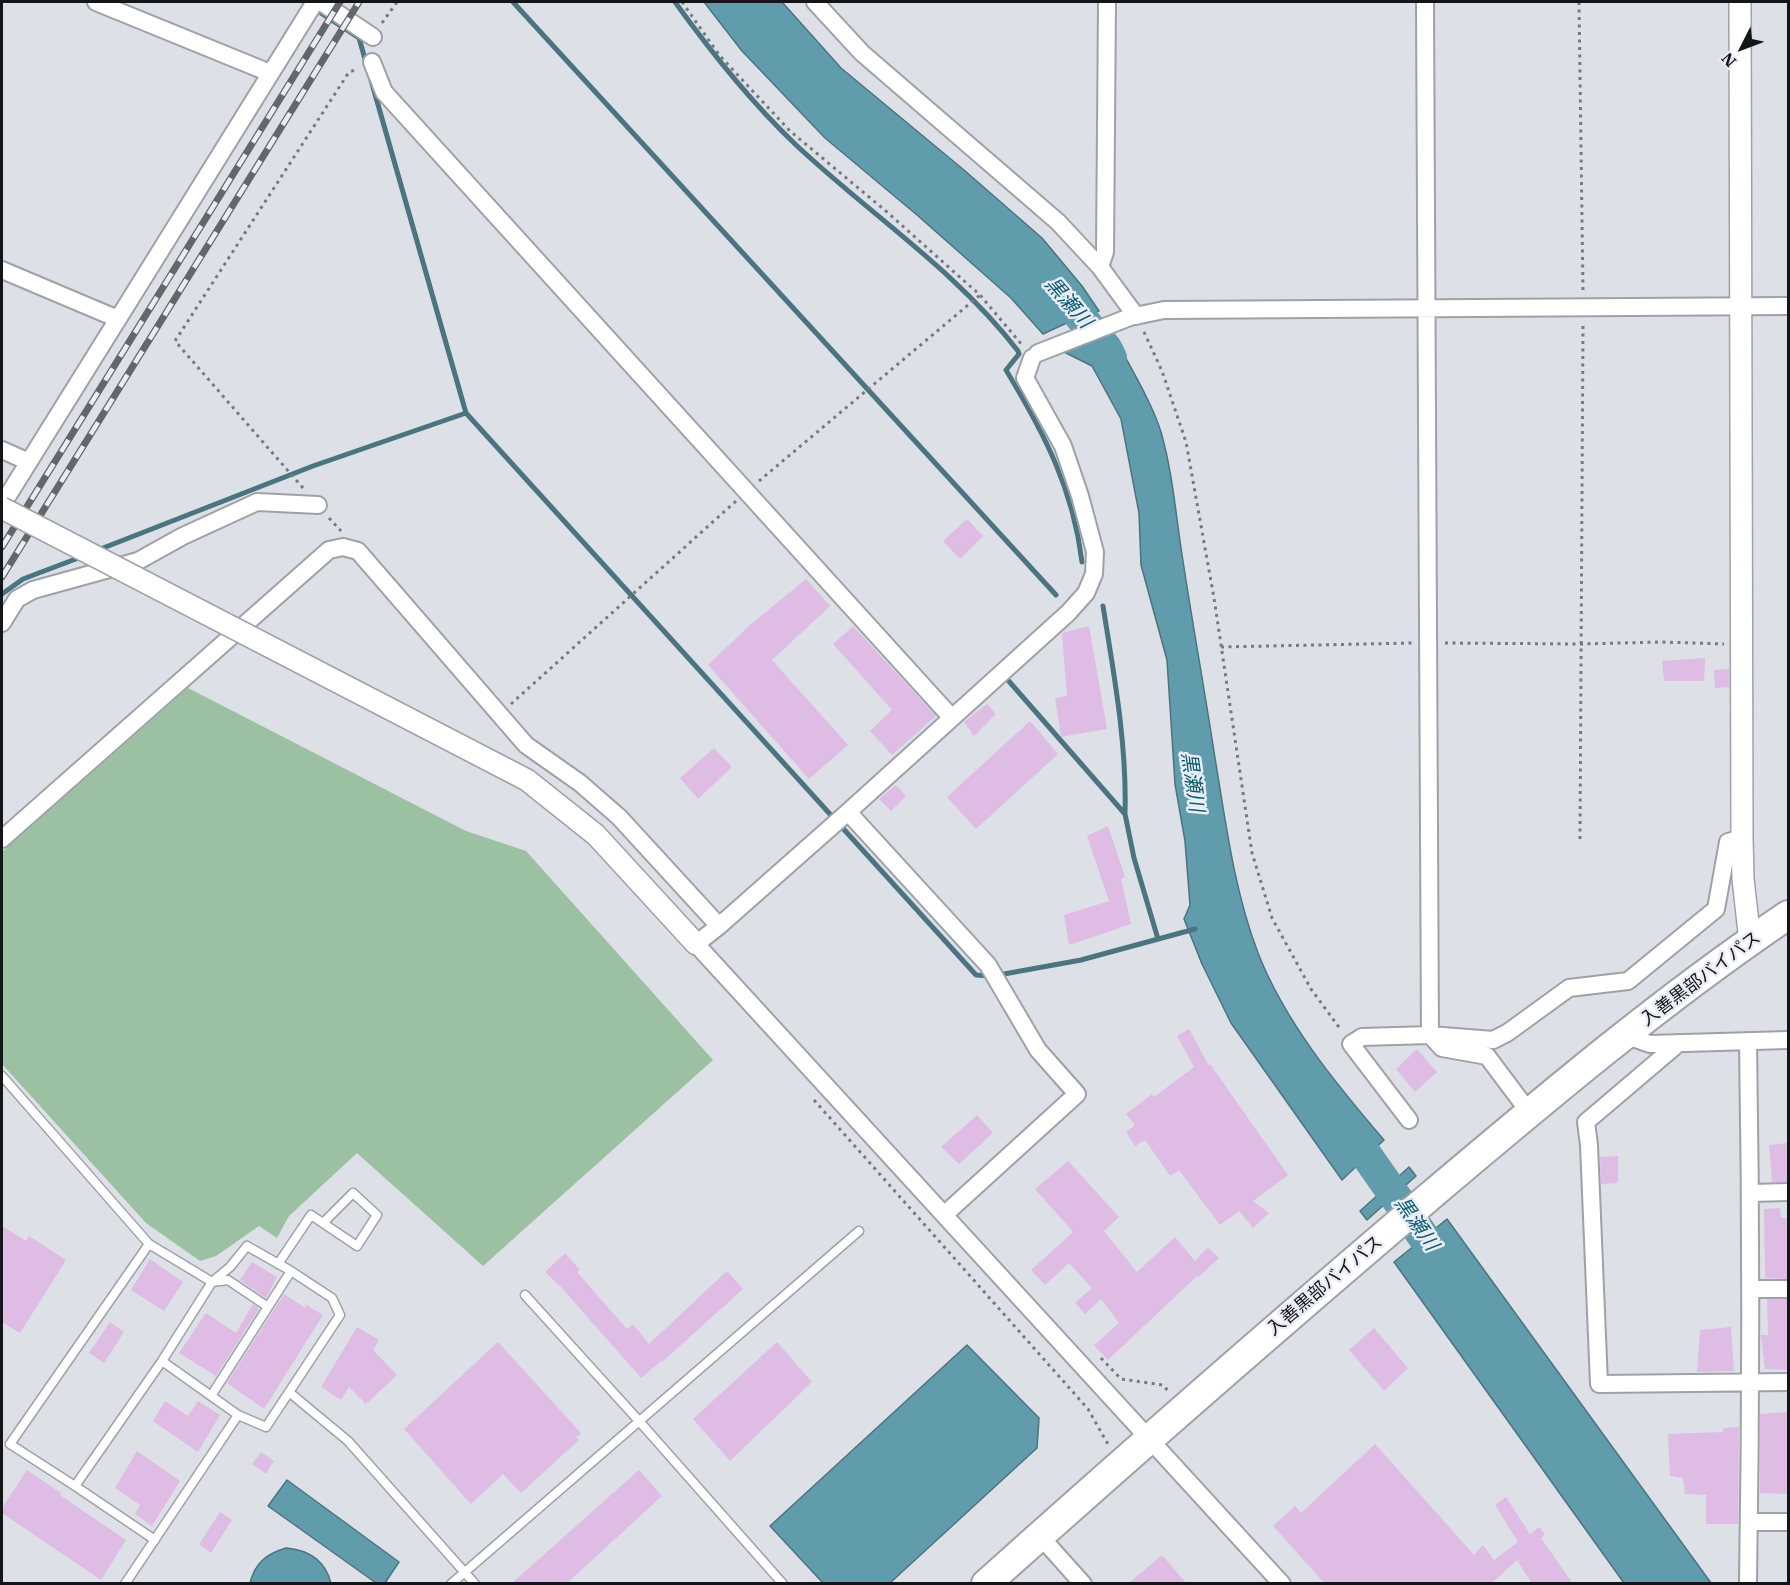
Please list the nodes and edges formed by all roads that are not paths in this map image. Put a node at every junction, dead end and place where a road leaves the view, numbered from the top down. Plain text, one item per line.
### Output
1 (96, 2) edge
2 (315, 2) edge
3 (321, 2) edge
4 (815, 2) edge
5 (1107, 2) edge
6 (1425, 2) edge
7 (1740, 2) edge
8 (373, 37) road end
9 (372, 62) road end
10 (270, 73) junction
11 (1100, 267) junction
12 (2, 270) edge
13 (1742, 306) junction
14 (1788, 306) edge
15 (1425, 309) junction
16 (1133, 316) junction
17 (118, 319) junction
18 (2, 450) edge
19 (29, 462) junction
20 (318, 505) road end
21 (2, 507) edge
22 (2, 623) edge
23 (952, 718) junction
24 (848, 812) junction
25 (1742, 838) junction
26 (2, 839) edge
27 (1788, 915) edge
28 (719, 926) junction
29 (1750, 941) junction
30 (696, 944) junction
31 (1430, 1035) junction
32 (1627, 1036) junction
33 (1788, 1040) edge
34 (1748, 1041) junction
35 (1679, 1043) junction
36 (2, 1077) edge
37 (1530, 1112) junction
38 (1409, 1120) dead end
39 (1788, 1192) edge
40 (1751, 1193) junction
41 (944, 1215) junction
42 (323, 1223) junction
43 (859, 1231) dead end
44 (149, 1244) junction
45 (278, 1263) junction
46 (291, 1270) junction
47 (212, 1282) junction
48 (1751, 1289) junction
49 (1788, 1290) edge
50 (525, 1295) dead end
51 (268, 1307) junction
52 (162, 1361) junction
53 (1788, 1382) edge
54 (1751, 1383) junction
55 (289, 1392) junction
56 (211, 1396) junction
57 (238, 1415) junction
58 (639, 1421) junction
59 (1149, 1439) junction
60 (75, 1486) junction
61 (1749, 1522) junction
62 (1788, 1522) edge
63 (1040, 1536) junction
64 (155, 1540) junction
65 (464, 1572) junction
66 (1748, 1583) edge
67 (126, 1584) edge
68 (451, 1584) edge
69 (475, 1584) edge
70 (783, 1584) edge
71 (986, 1584) edge
72 (1083, 1584) edge
73 (1281, 1584) edge

1 - 10 street
2 - 10 street
3 - 8 street
4 - 11 street
5 - 11 street
6 - 15 street
7 - 13 street
9 - 23 street
10 - 17 street
11 - 16 street
12 - 17 street
13 - 14 street
13 - 15 street
13 - 25 street
15 - 16 street
15 - 31 street
16 - 23 street
17 - 19 street
18 - 19 street
19 - 21 street
20 - 22 street
21 - 30 street, bridge
23 - 24 street
24 - 28 street
24 - 41 street
25 - 29 street
25 - 31 street
26 - 28 street
27 - 29 highway, 入善黒部バイパス
28 - 30 street
29 - 32 highway, 入善黒部バイパス
30 - 41 street
31 - 37 street
31 - 38 street
32 - 35 street
32 - 37 highway, 入善黒部バイパス
33 - 34 street
34 - 35 street
34 - 40 street
35 - 54 street
36 - 44 lane
37 - 59 highway, 入善黒部バイパス
39 - 40 street
40 - 48 street
41 - 59 street
42 - 42 lane
42 - 45 lane
43 - 58 lane
44 - 47 lane
44 - 60 lane
45 - 46 lane
45 - 47 lane
46 - 51 lane
46 - 55 lane
47 - 51 lane
47 - 52 lane
48 - 49 street
48 - 54 street
50 - 58 lane
51 - 56 lane
52 - 56 lane
52 - 60 lane
53 - 54 street
54 - 61 street
55 - 57 lane
55 - 65 lane
56 - 57 lane
57 - 64 lane
58 - 65 lane
58 - 70 lane
59 - 63 highway, 入善黒部バイパス
59 - 73 street
60 - 64 lane
61 - 62 street
61 - 66 street
63 - 71 highway, 入善黒部バイパス
63 - 72 street
64 - 67 lane
65 - 68 lane
65 - 69 lane

